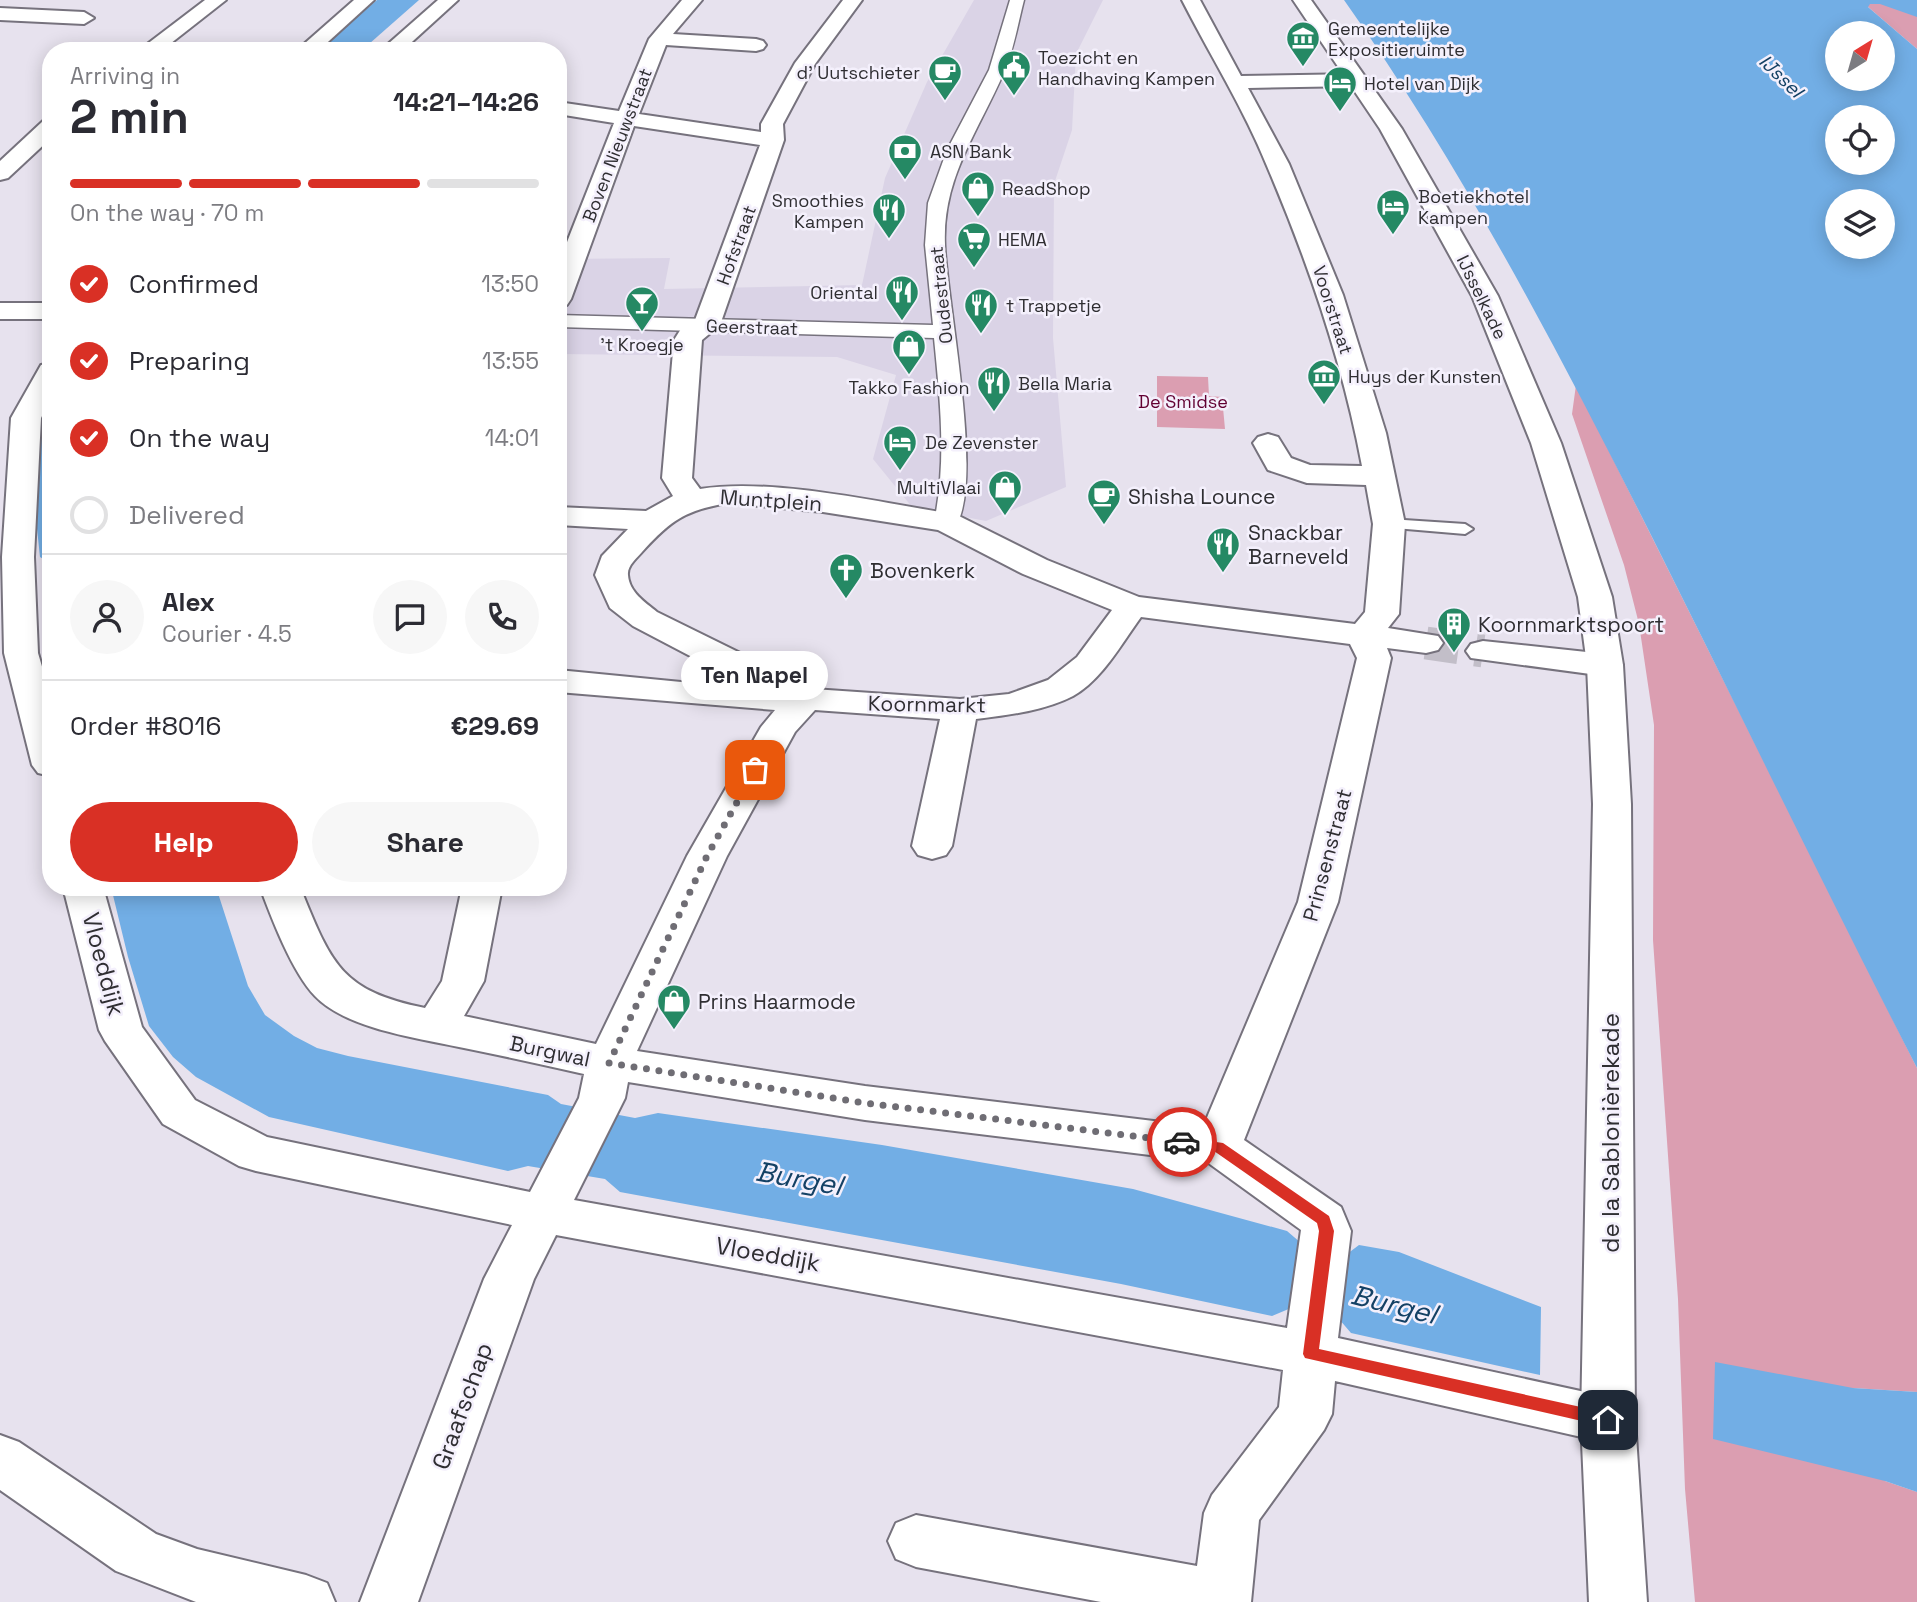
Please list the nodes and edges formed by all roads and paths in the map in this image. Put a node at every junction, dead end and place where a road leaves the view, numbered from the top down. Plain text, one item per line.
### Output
1 (217, 0) edge
2 (365, 0) edge
3 (449, 0) edge
4 (693, 0) edge
5 (853, 0) edge
6 (1017, 0) edge
7 (1191, 0) edge
8 (1302, 0) edge
9 (0, 14) edge
10 (84, 18) dead end
11 (659, 39) junction
12 (160, 42) edge
13 (316, 42) edge
14 (400, 42) edge
15 (756, 45) dead end
16 (1358, 80) junction
17 (1237, 82) junction
18 (567, 109) edge
19 (625, 119) junction
20 (42, 135) edge
21 (773, 140) junction
22 (0, 173) edge
23 (567, 275) edge
24 (0, 311) edge
25 (42, 311) edge
26 (567, 321) edge
27 (707, 325) junction
28 (946, 332) junction
29 (42, 388) edge
30 (1268, 443) dead end
31 (1380, 476) junction
32 (691, 500) junction
33 (567, 516) edge
34 (653, 521) junction
35 (946, 522) junction
36 (1389, 524) junction
37 (1465, 529) dead end
38 (26, 572) edge
39 (1132, 606) junction
40 (1363, 636) junction
41 (1426, 643) tunnel mouth
42 (1483, 651) tunnel mouth
43 (1605, 665) junction
44 (567, 682) edge
45 (807, 699) junction
46 (960, 710) junction
47 (42, 731) edge
48 (932, 846) dead end
49 (85, 896) edge
50 (283, 896) edge
51 (480, 896) edge
52 (435, 1028) junction
53 (606, 1081) junction
54 (1218, 1146) junction
55 (552, 1195) junction
56 (1312, 1337) junction
57 (1608, 1420) junction
58 (0, 1459) edge
59 (916, 1541) dead end
60 (1222, 1600) edge
61 (306, 1602) edge
62 (389, 1602) edge
63 (1618, 1602) edge

1 - 12 street
2 - 13 street
3 - 14 street
4 - 11 street, Boven Nieuwstraat
5 - 21 street, Hofstraat
6 - 28 street, Oudestraat
7 - 17 street, Voorstraat
8 - 16 street, IJsselkade
9 - 10 street
11 - 15 street
11 - 19 street, Boven Nieuwstraat
16 - 17 street
16 - 43 street, IJsselkade
17 - 31 street, Voorstraat
18 - 19 street
19 - 21 street
19 - 23 street, Boven Nieuwstraat
20 - 22 street
21 - 27 street, Hofstraat
24 - 25 street
26 - 27 street, Geerstraat
27 - 28 street, Geerstraat
27 - 32 street, Hofstraat
28 - 35 street, Oudestraat
29 - 38 street
30 - 31 street
31 - 36 street, Voorstraat
32 - 34 street, Muntplein
32 - 35 street, Muntplein
33 - 34 street
34 - 45 street, Muntplein
35 - 39 street
36 - 37 lane
36 - 40 street, Voorstraat
38 - 47 street
39 - 40 street
39 - 46 street, Koornmarkt
40 - 41 street
40 - 54 street, Prinsenstraat
42 - 43 street
43 - 57 street, de la Sablonièrekade
44 - 45 street
45 - 46 street, Koornmarkt
45 - 53 street, Graafschap
46 - 48 street
49 - 55 street, Vloeddijk
50 - 52 street, Burgwal
51 - 52 street
52 - 53 street, Burgwal
53 - 54 street, Burgwal
53 - 55 street, Graafschap
54 - 56 street, Burgwal
55 - 56 street, Vloeddijk
55 - 62 street, Graafschap
56 - 57 street, Vloeddijk
56 - 60 street
57 - 63 street, de la Sablonièrekade
58 - 61 street
59 - 60 street

